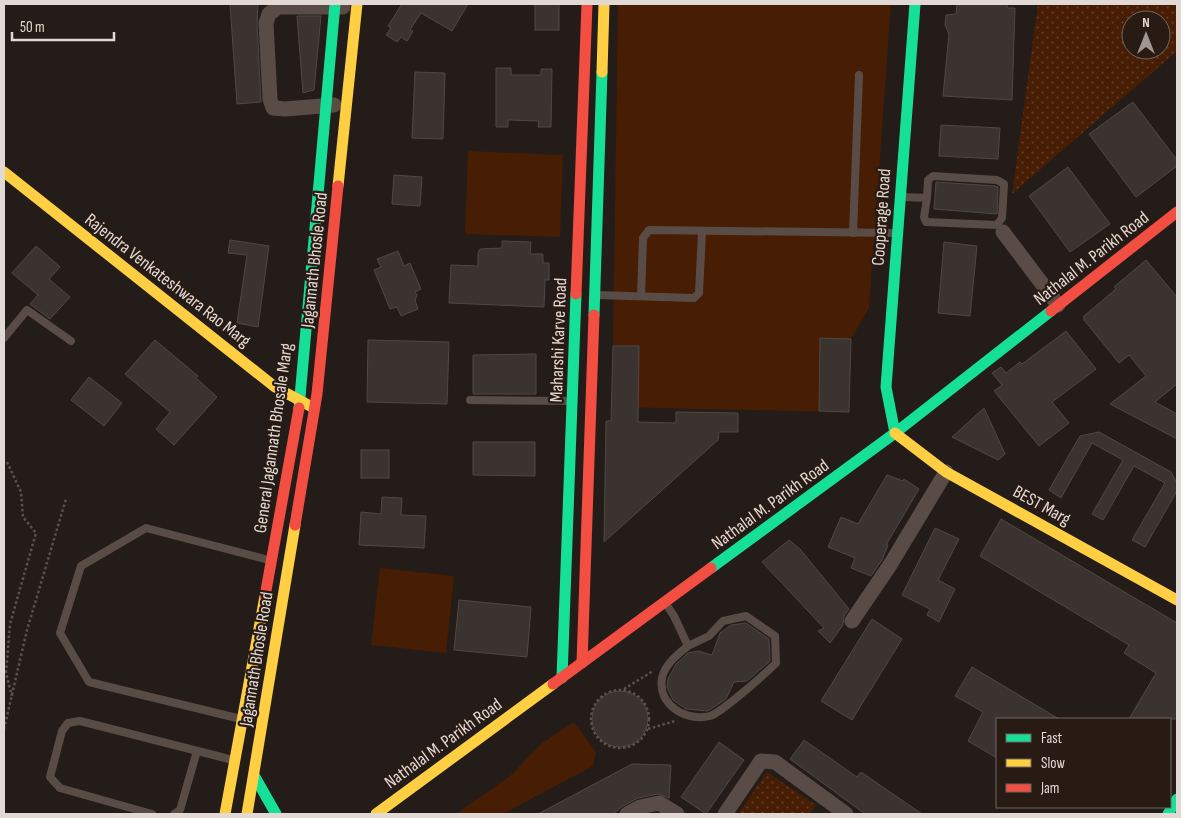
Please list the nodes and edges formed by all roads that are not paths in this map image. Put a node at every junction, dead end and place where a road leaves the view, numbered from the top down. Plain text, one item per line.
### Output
1 (587, 4) edge
2 (604, 4) edge
3 (915, 4) edge
4 (335, 5) edge
5 (357, 6) edge
6 (859, 75) dead end
7 (326, 105) junction
8 (348, 107) junction
9 (4, 172) edge
10 (901, 197) junction
11 (927, 198) junction
12 (1177, 212) edge
13 (702, 232) junction
14 (1003, 232) dead end
15 (853, 233) junction
16 (898, 233) junction
17 (594, 294) junction
18 (641, 296) junction
19 (1058, 305) junction
20 (4, 338) edge
21 (70, 342) dead end
22 (470, 400) dead end
23 (573, 401) junction
24 (300, 402) junction
25 (315, 408) junction
26 (895, 433) junction
27 (946, 472) junction
28 (272, 561) junction
29 (1177, 600) edge
30 (665, 602) junction
31 (852, 621) dead end
32 (688, 646) junction
33 (582, 663) junction
34 (562, 678) junction
35 (243, 719) junction
36 (198, 751) junction
37 (235, 761) junction
38 (255, 777) junction
39 (1177, 799) edge
40 (829, 809) edge
41 (152, 814) edge
42 (174, 814) edge
43 (225, 814) edge
44 (247, 814) edge
45 (276, 814) edge
46 (376, 814) edge
47 (627, 814) edge
48 (677, 814) edge
49 (725, 814) edge
50 (846, 814) edge
51 (1168, 814) edge

1 - 23 street, Maharshi Karve Road
2 - 17 street, Maharshi Karve Road
3 - 10 street, Cooperage Road
4 - 5 street
4 - 7 street, General Jagannath Bhosale Marg
4 - 7 street
5 - 8 street, Jagannath Bhosle Road
6 - 15 lane
7 - 8 street
7 - 24 street, General Jagannath Bhosale Marg
8 - 25 street, Jagannath Bhosle Road
9 - 24 street, Rajendra Venkateshwara Rao Marg
10 - 11 lane
10 - 16 street, Cooperage Road
11 - 11 lane
12 - 19 street, Nathalal M. Parikh Road
13 - 15 lane
13 - 18 lane
13 - 18 lane
14 - 19 street
15 - 16 lane
16 - 26 street, Cooperage Road
17 - 18 lane
17 - 33 street, Maharshi Karve Road
19 - 26 street, Nathalal M. Parikh Road
20 - 21 lane
22 - 23 lane
23 - 34 street, Maharshi Karve Road
24 - 25 street, Rajendra Venkateshwara Rao Marg
24 - 28 street, General Jagannath Bhosale Marg
25 - 38 street, Jagannath Bhosle Road
26 - 27 street, BEST Marg
26 - 30 street, Nathalal M. Parikh Road
27 - 29 street, BEST Marg
27 - 31 street
28 - 35 street, General Jagannath Bhosale Marg
28 - 35 lane
30 - 32 lane
30 - 33 street, Nathalal M. Parikh Road
32 - 32 lane
33 - 34 street, Nathalal M. Parikh Road
34 - 46 street, Nathalal M. Parikh Road
35 - 37 street, General Jagannath Bhosale Marg
36 - 37 lane
36 - 41 lane
36 - 42 lane
37 - 43 street, General Jagannath Bhosale Marg
38 - 44 street, Jagannath Bhosle Road
38 - 45 street
39 - 51 street
40 - 49 street
40 - 50 street
47 - 48 street

